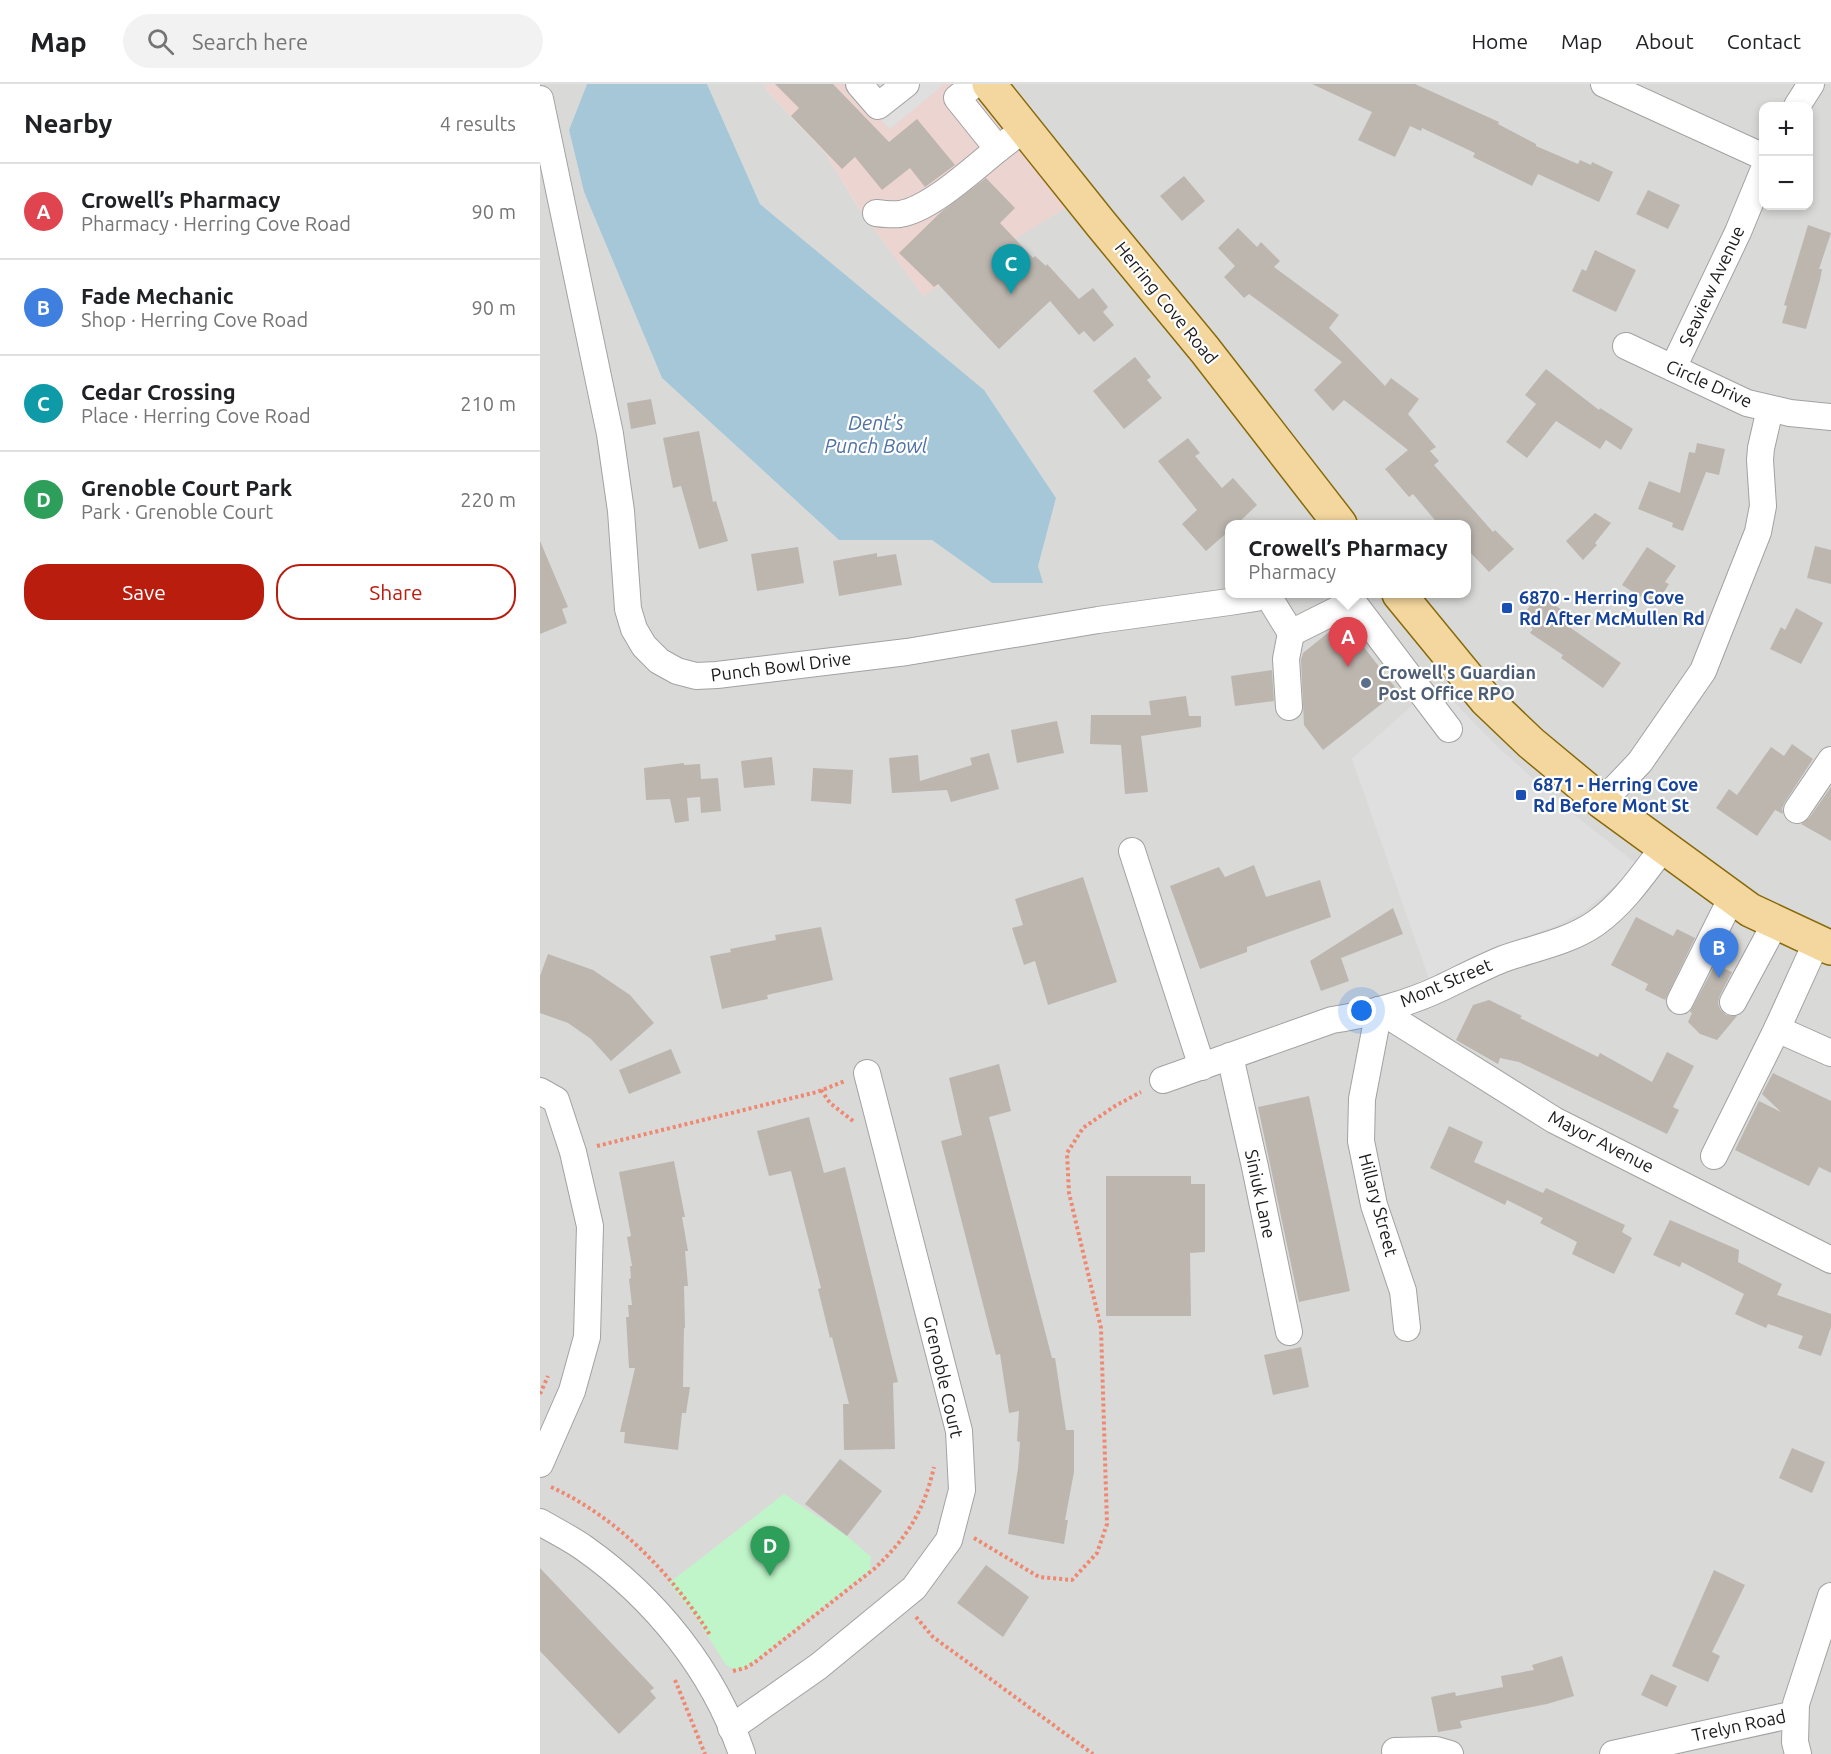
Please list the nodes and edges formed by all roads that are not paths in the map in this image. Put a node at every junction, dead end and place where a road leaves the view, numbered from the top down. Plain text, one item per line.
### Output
1 (860, 84) edge
2 (906, 84) edge
3 (975, 84) edge
4 (1604, 84) edge
5 (1811, 84) edge
6 (997, 94) edge
7 (540, 99) edge
8 (1800, 102) edge
9 (979, 125) junction
10 (1024, 128) junction
11 (998, 149) junction
12 (1762, 156) edge
13 (1759, 181) edge
14 (876, 213) dead end
15 (1626, 346) dead end
16 (1674, 368) junction
17 (1770, 409) junction
18 (1831, 417) edge
19 (1336, 520) edge
20 (1256, 598) edge
21 (1269, 598) edge
22 (1402, 598) edge
23 (1291, 633) junction
24 (1289, 707) dead end
25 (1449, 729) dead end
26 (1831, 760) edge
27 (1602, 802) junction
28 (1797, 810) dead end
29 (1663, 848) junction
30 (1132, 851) dead end
31 (1732, 897) junction
32 (1776, 922) junction
33 (1824, 945) edge
34 (1680, 1001) dead end
35 (1734, 1002) dead end
36 (1379, 1010) junction
37 (1777, 1029) junction
38 (1831, 1053) edge
39 (1230, 1056) junction
40 (1202, 1067) junction
41 (867, 1073) road end
42 (1163, 1080) road end
43 (540, 1091) edge
44 (1714, 1156) dead end
45 (1831, 1260) edge
46 (1407, 1328) dead end
47 (1288, 1332) dead end
48 (540, 1464) edge
49 (540, 1522) edge
50 (1831, 1596) edge
51 (1796, 1714) junction
52 (731, 1728) junction
53 (1395, 1751) dead end
54 (742, 1754) edge
55 (1450, 1754) edge
56 (1613, 1754) edge
57 (1798, 1754) edge

1 - 2 street
3 - 9 street
4 - 12 street
5 - 8 street
6 - 9 street
6 - 10 main road, Herring Cove Road
7 - 20 street, Punch Bowl Drive
9 - 11 street
10 - 11 street
10 - 19 main road, Herring Cove Road
11 - 14 street
13 - 16 street, Seaview Avenue
15 - 16 street, Circle Drive
16 - 17 street, Circle Drive
17 - 18 street, Circle Drive
17 - 27 street
21 - 23 street
22 - 27 main road
23 - 24 street
23 - 25 street
26 - 28 street
27 - 29 main road
29 - 31 main road
29 - 36 street, Mont Street
30 - 40 street
31 - 32 main road
31 - 34 street
32 - 33 main road
32 - 35 street
33 - 37 street
36 - 39 street, Mont Street
36 - 45 street, Mayor Avenue
36 - 46 street, Hillary Street
37 - 38 street
37 - 44 street
39 - 40 street, Mont Street
39 - 47 street, Siniuk Lane
40 - 42 street, Mont Street
41 - 52 street, Grenoble Court
43 - 48 street
49 - 52 street
50 - 51 street
51 - 56 street, Trelyn Road
51 - 57 street
52 - 54 street
53 - 55 street

